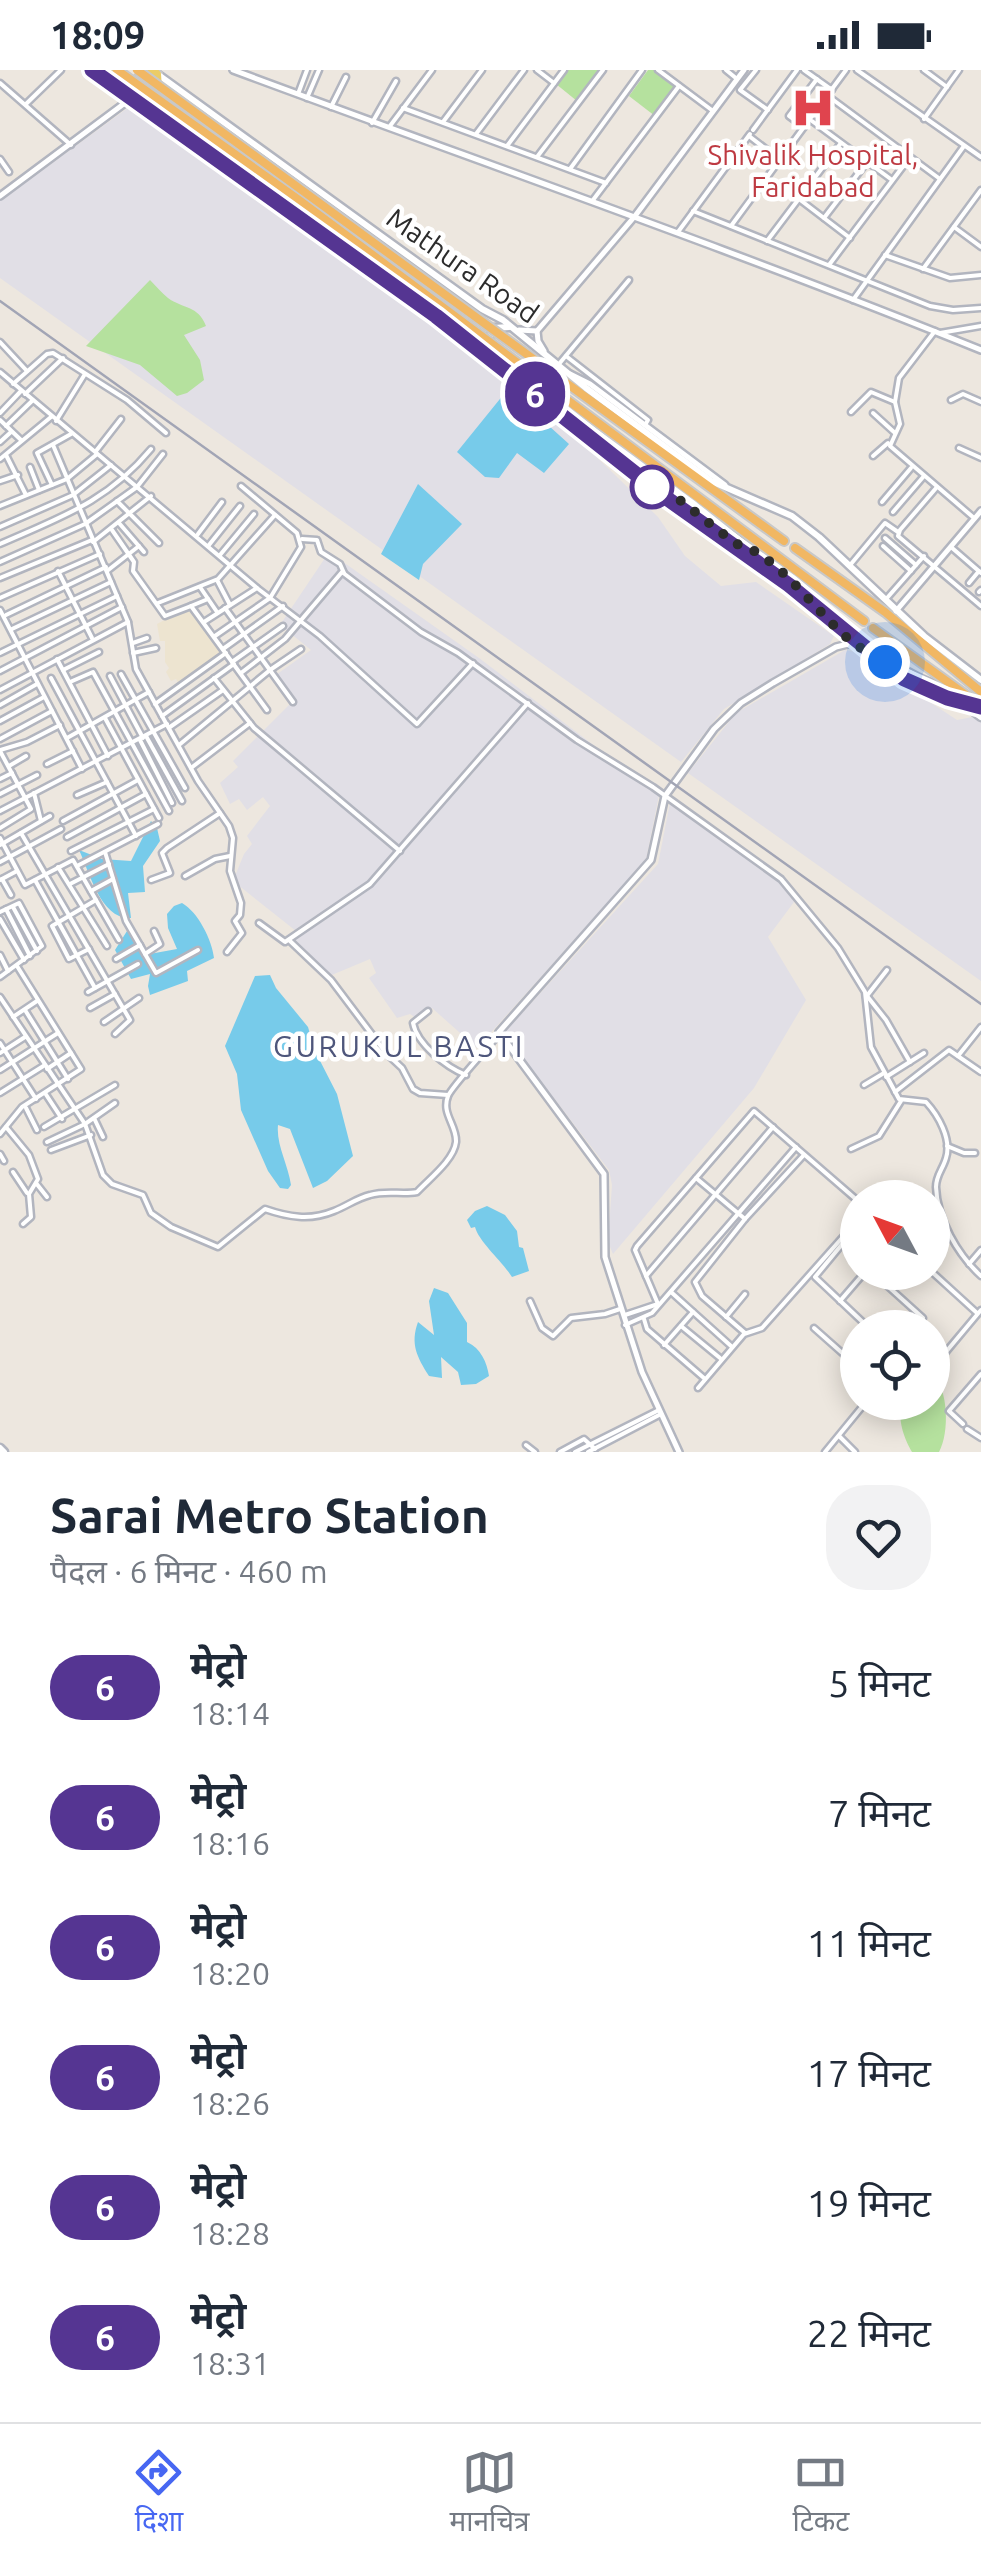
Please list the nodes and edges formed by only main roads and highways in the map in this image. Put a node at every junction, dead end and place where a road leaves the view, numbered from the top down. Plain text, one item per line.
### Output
1 (105, 70) edge
2 (117, 70) edge
3 (137, 70) edge
4 (154, 72) edge
5 (140, 96) junction
6 (515, 329) junction
7 (491, 352) junction
8 (546, 353) junction
9 (526, 379) junction
10 (784, 541) dead end
11 (794, 548) dead end
12 (864, 621) dead end
13 (873, 628) dead end
14 (980, 688) edge
15 (944, 689) junction
16 (958, 689) junction
17 (981, 706) edge
18 (981, 717) edge

1 - 5 main road, Mathura Road
2 - 12 highway, Mathura Road, bridge
3 - 10 highway, Mathura Road, bridge
4 - 5 main road
4 - 6 main road, Mathura Road
5 - 7 main road, Mathura Road
6 - 7 main road
6 - 8 main road, Mathura Road
7 - 9 main road, Mathura Road
8 - 9 main road
8 - 14 main road, Mathura Road
9 - 15 main road, Mathura Road
11 - 14 highway, Mathura Road
13 - 16 highway
15 - 16 main road, Mathura Road
15 - 18 main road
16 - 17 highway

